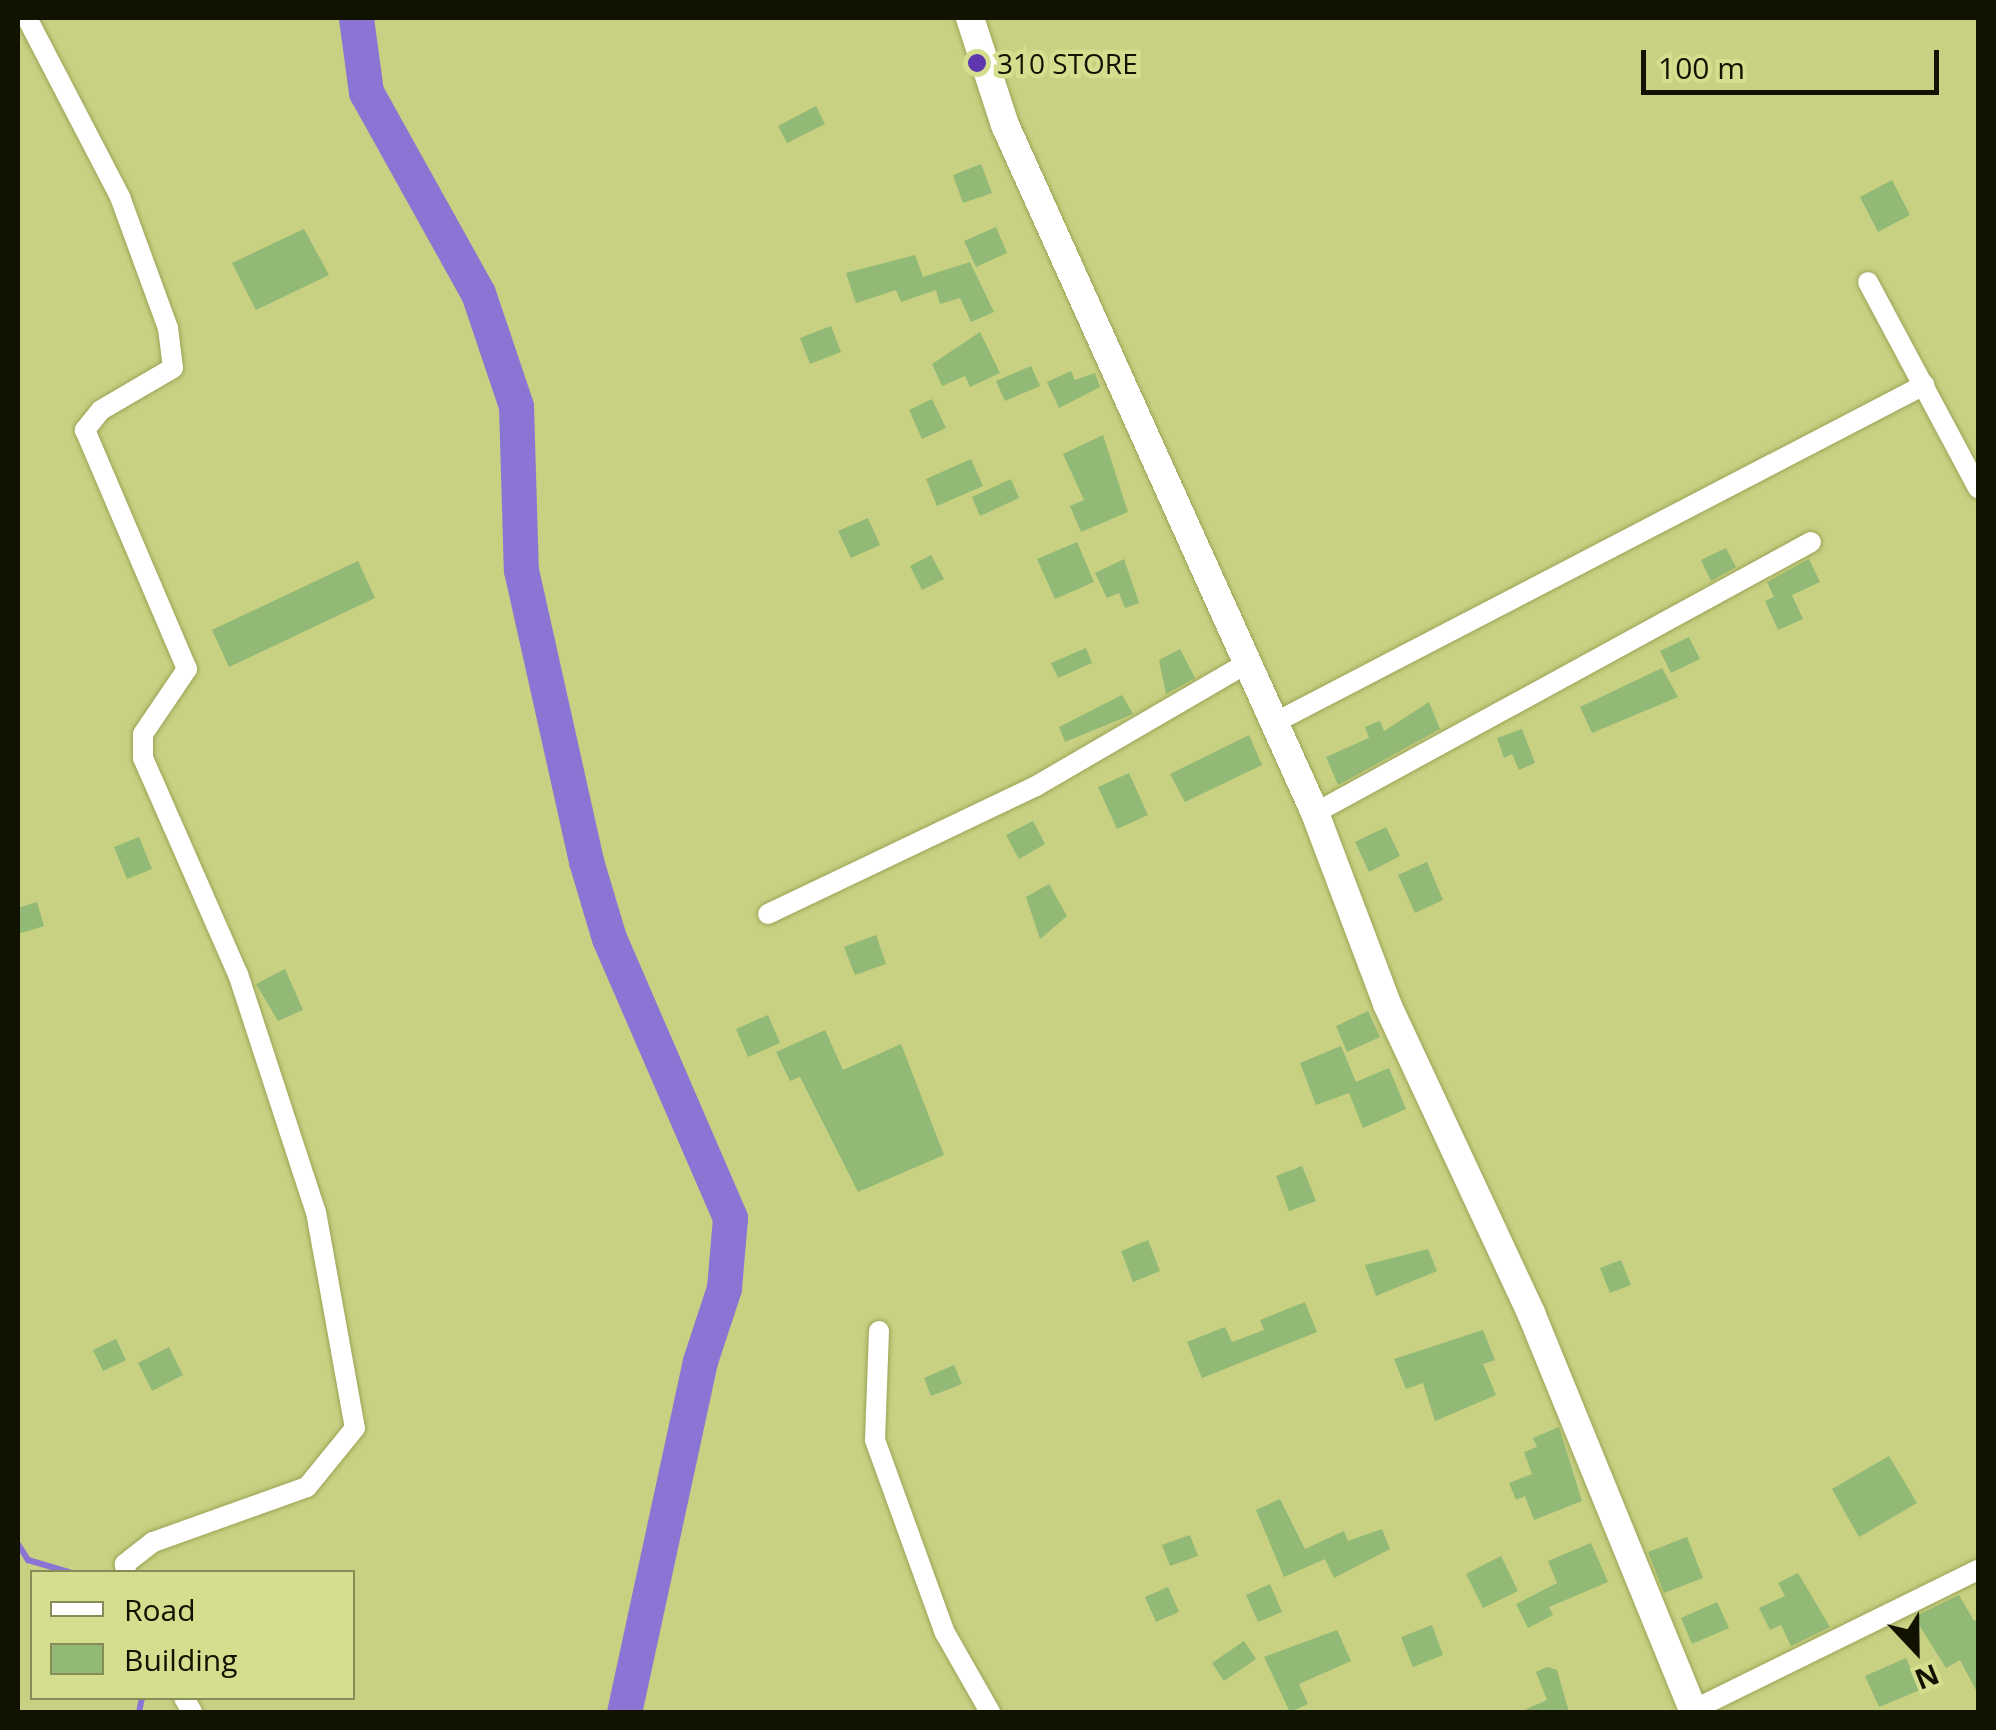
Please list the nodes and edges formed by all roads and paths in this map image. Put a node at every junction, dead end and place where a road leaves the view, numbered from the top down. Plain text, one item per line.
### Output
1 (27, 18) edge
2 (970, 18) edge
3 (1868, 282) dead end
4 (1924, 386) junction
5 (1978, 488) edge
6 (1811, 542) dead end
7 (1247, 664) junction
8 (1274, 723) junction
9 (1315, 813) junction
10 (768, 914) dead end
11 (879, 1331) dead end
12 (126, 1570) edge
13 (1978, 1570) edge
14 (1693, 1711) edge
15 (990, 1712) edge

1 - 12 street
2 - 7 street
3 - 4 street
4 - 5 street
4 - 8 street
6 - 9 street
7 - 8 street
7 - 10 street
8 - 9 street
9 - 14 street
11 - 15 street
13 - 14 street

